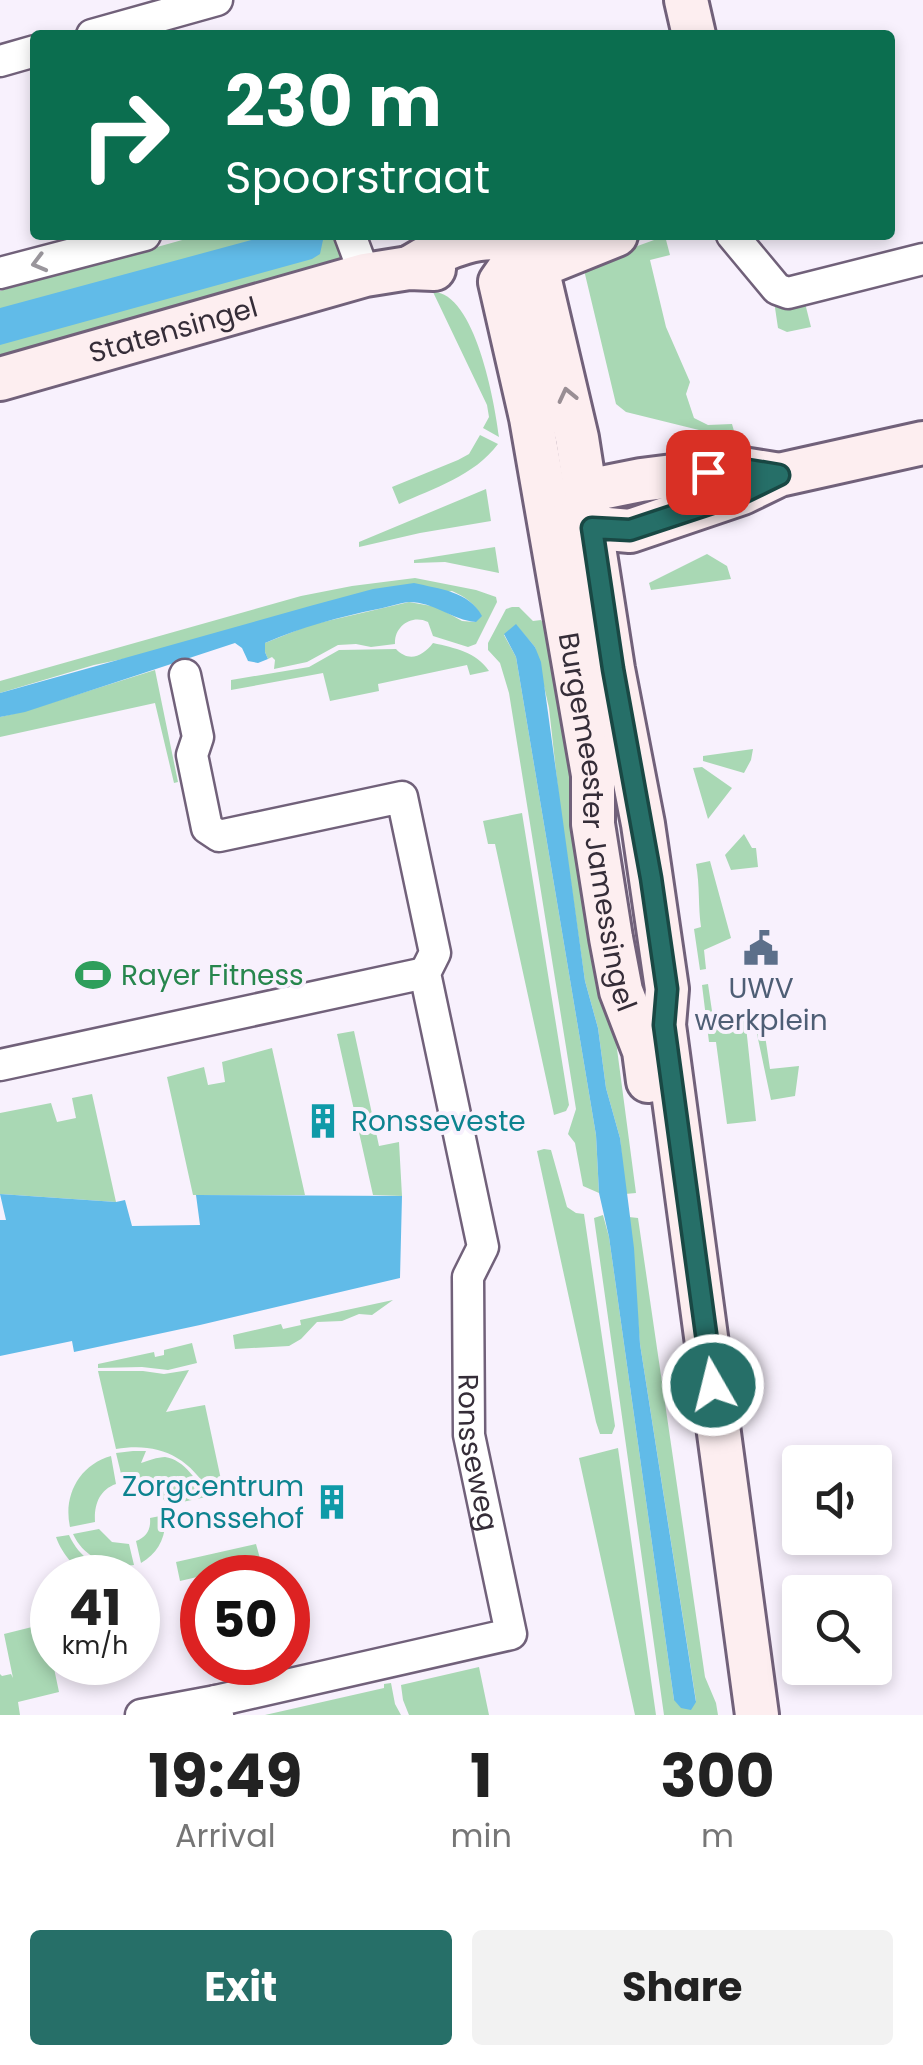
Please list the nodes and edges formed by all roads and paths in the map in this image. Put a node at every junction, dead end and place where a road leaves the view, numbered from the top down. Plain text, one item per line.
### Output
1 (218, 0) edge
2 (686, 0) edge
3 (110, 30) edge
4 (693, 30) edge
5 (30, 52) edge
6 (0, 60) edge
7 (126, 240) edge
8 (350, 240) edge
9 (479, 240) edge
10 (501, 240) edge
11 (596, 240) edge
12 (736, 240) edge
13 (526, 258) edge
14 (923, 259) edge
15 (0, 273) edge
16 (354, 277) junction
17 (0, 379) edge
18 (923, 443) edge
19 (589, 510) junction
20 (549, 524) junction
21 (186, 675) dead end
22 (597, 844) junction
23 (646, 847) junction
24 (611, 938) junction
25 (661, 948) junction
26 (424, 973) junction
27 (0, 1065) edge
28 (217, 1708) edge
29 (141, 1715) edge
30 (736, 1715) edge
31 (757, 1715) edge

1 - 3 street
2 - 4 main road
5 - 6 street
7 -> 15 street
8 - 16 street
9 - 16 main road, Statensingel
10 - 13 main road, Statensingel
11 - 13 main road
12 - 14 street
19 -> 13 main road, Burgemeester Jamessingel
13 - 20 main road, Burgemeester Jamessingel
16 - 17 main road, Statensingel
18 - 19 main road
19 - 20 main road
19 - 23 main road, Burgemeester Jamessingel
20 - 22 main road, Burgemeester Jamessingel
21 - 26 street, Ronsseweg
22 - 23 main road
22 - 24 main road, Burgemeester Jamessingel
23 - 25 main road, Burgemeester Jamessingel
24 - 25 main road
24 - 30 main road, Burgemeester Jamessingel
25 - 31 main road, Burgemeester Jamessingel
26 - 27 street
26 - 28 street, Ronsseweg
28 - 29 street, Ronsseweg

